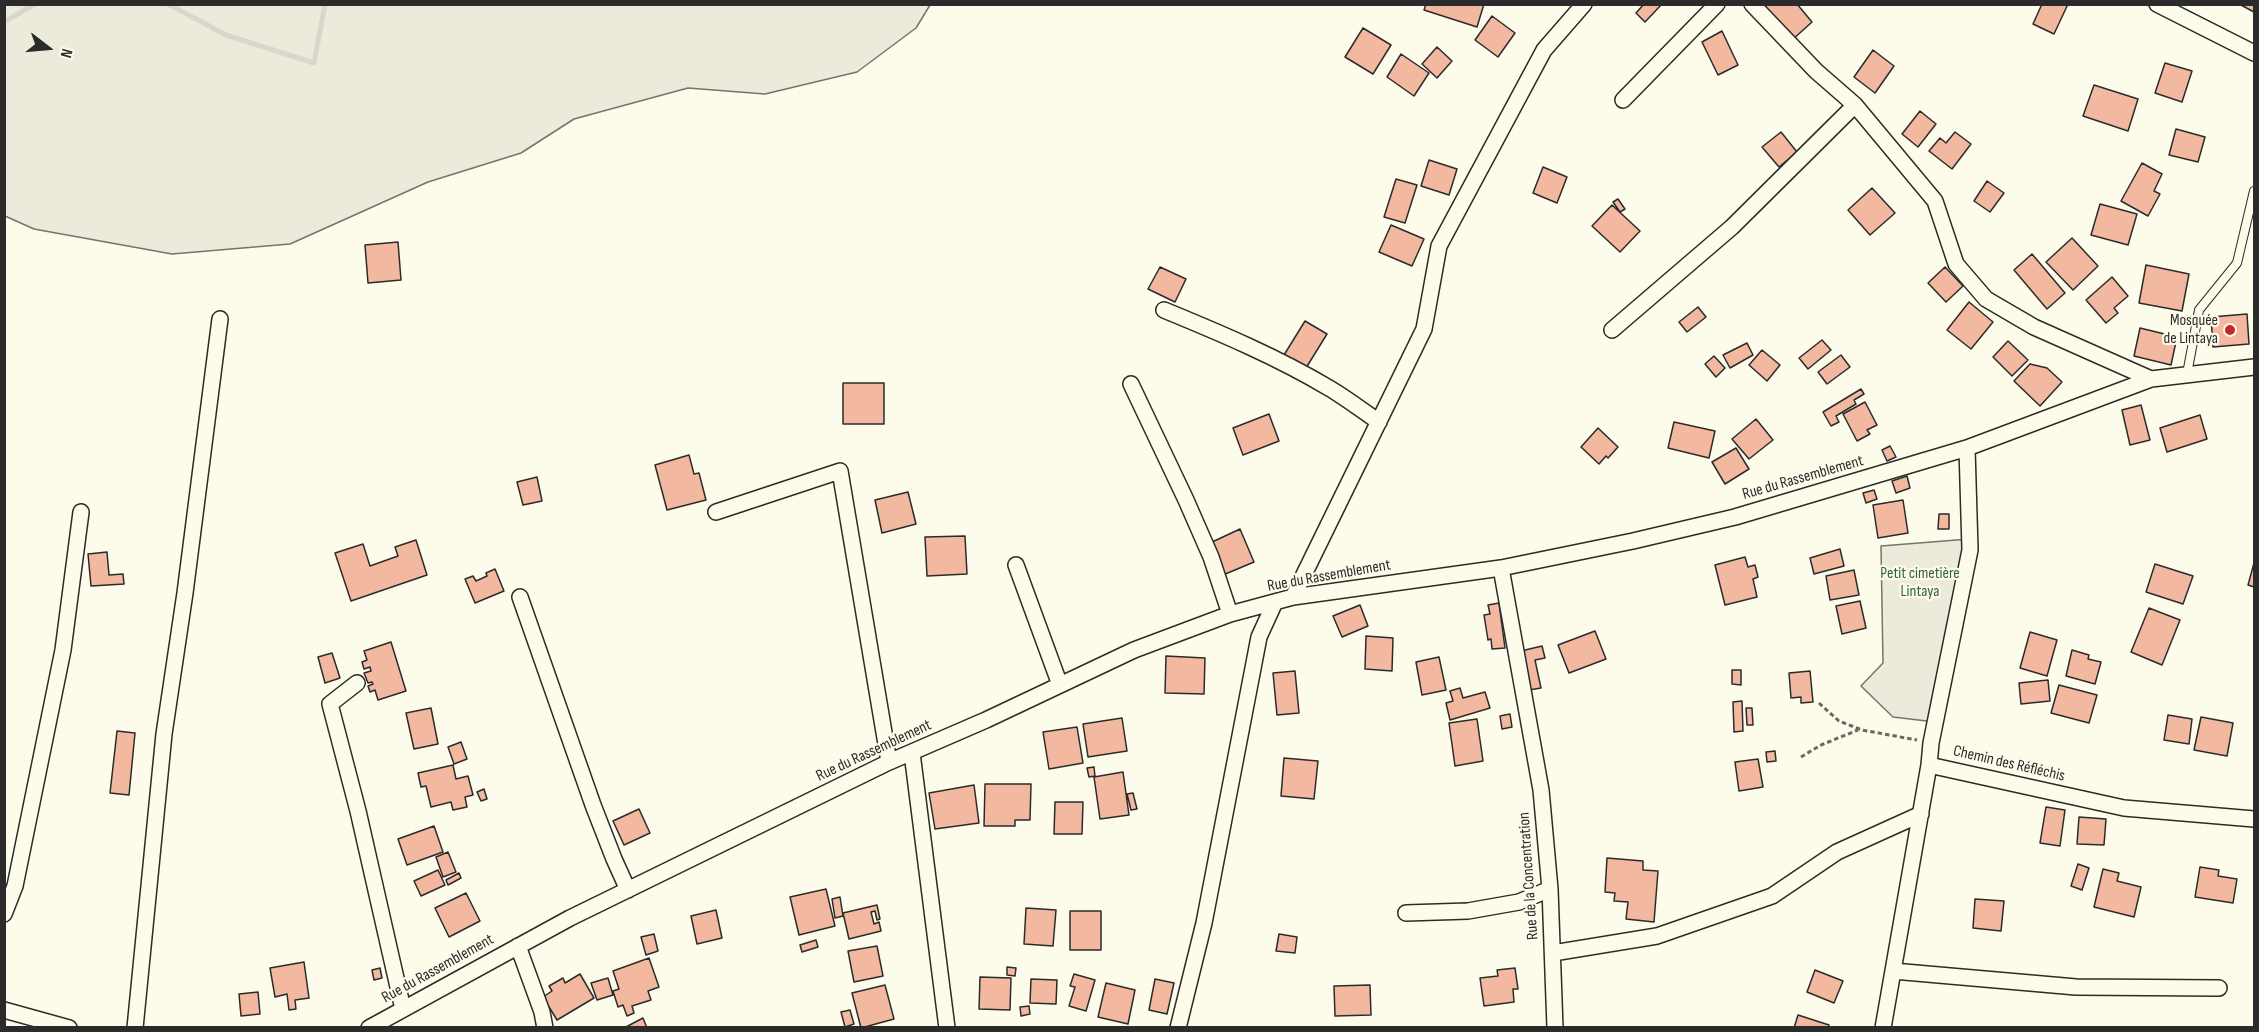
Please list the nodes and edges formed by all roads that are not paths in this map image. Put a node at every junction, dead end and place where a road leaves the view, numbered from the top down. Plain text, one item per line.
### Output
1 (1584, 4) edge
2 (1717, 4) edge
3 (1752, 4) edge
4 (2157, 4) edge
5 (2254, 53) edge
6 (1623, 100) dead end
7 (1855, 105) junction
8 (2254, 191) edge
9 (1164, 310) dead end
10 (220, 320) dead end
11 (1612, 330) dead end
12 (2254, 367) edge
13 (2187, 374) junction
14 (2151, 379) junction
15 (1131, 384) dead end
16 (1379, 422) junction
17 (1967, 448) junction
18 (81, 512) dead end
19 (716, 512) dead end
20 (1016, 565) dead end
21 (1501, 568) junction
22 (520, 597) dead end
23 (1293, 597) junction
24 (1275, 602) junction
25 (1230, 614) junction
26 (357, 683) dead end
27 (1060, 685) junction
28 (912, 753) junction
29 (889, 762) junction
30 (1929, 765) junction
31 (1921, 814) junction
32 (2254, 819) edge
33 (1550, 889) junction
34 (628, 890) junction
35 (1406, 913) dead end
36 (4, 914) edge
37 (518, 946) junction
38 (1553, 953) junction
39 (1893, 971) junction
40 (2219, 987) dead end
41 (4, 1010) edge
42 (403, 1010) junction
43 (69, 1028) edge
44 (135, 1028) edge
45 (369, 1028) edge
46 (545, 1028) edge
47 (947, 1028) edge
48 (1178, 1028) edge
49 (1555, 1028) edge
50 (1883, 1028) edge

1 - 16 street
2 - 6 street
3 - 7 street
4 - 5 street
7 - 11 street
7 - 14 street
8 - 13 lane
9 - 16 street
10 - 44 street
12 - 13 street, Rue du Rassemblement
13 - 14 street, Rue du Rassemblement
14 - 17 street, Rue du Rassemblement
15 - 25 street
16 - 23 street
17 - 21 street, Rue du Rassemblement
17 - 30 street, Chemin des Réfléchis
18 - 36 street
19 - 29 street
20 - 27 street
21 - 23 street, Rue du Rassemblement
21 - 33 street, Rue de la Concentration
22 - 34 street
23 - 24 street, Rue du Rassemblement
24 - 25 street, Rue du Rassemblement
24 - 48 street
25 - 27 street, Rue du Rassemblement
26 - 42 street
27 - 28 street, Rue du Rassemblement
28 - 29 street, Rue du Rassemblement
28 - 47 street
29 - 34 street, Rue du Rassemblement
30 - 31 street
30 - 32 street, Chemin des Réfléchis
31 - 38 street, Rue de la Concentration
31 - 39 street
33 - 35 street
33 - 38 street, Rue de la Concentration
34 - 37 street, Rue du Rassemblement
37 - 42 street, Rue du Rassemblement
37 - 46 street
38 - 49 street
39 - 40 street
39 - 50 street
41 - 43 street
42 - 45 street, Rue du Rassemblement

